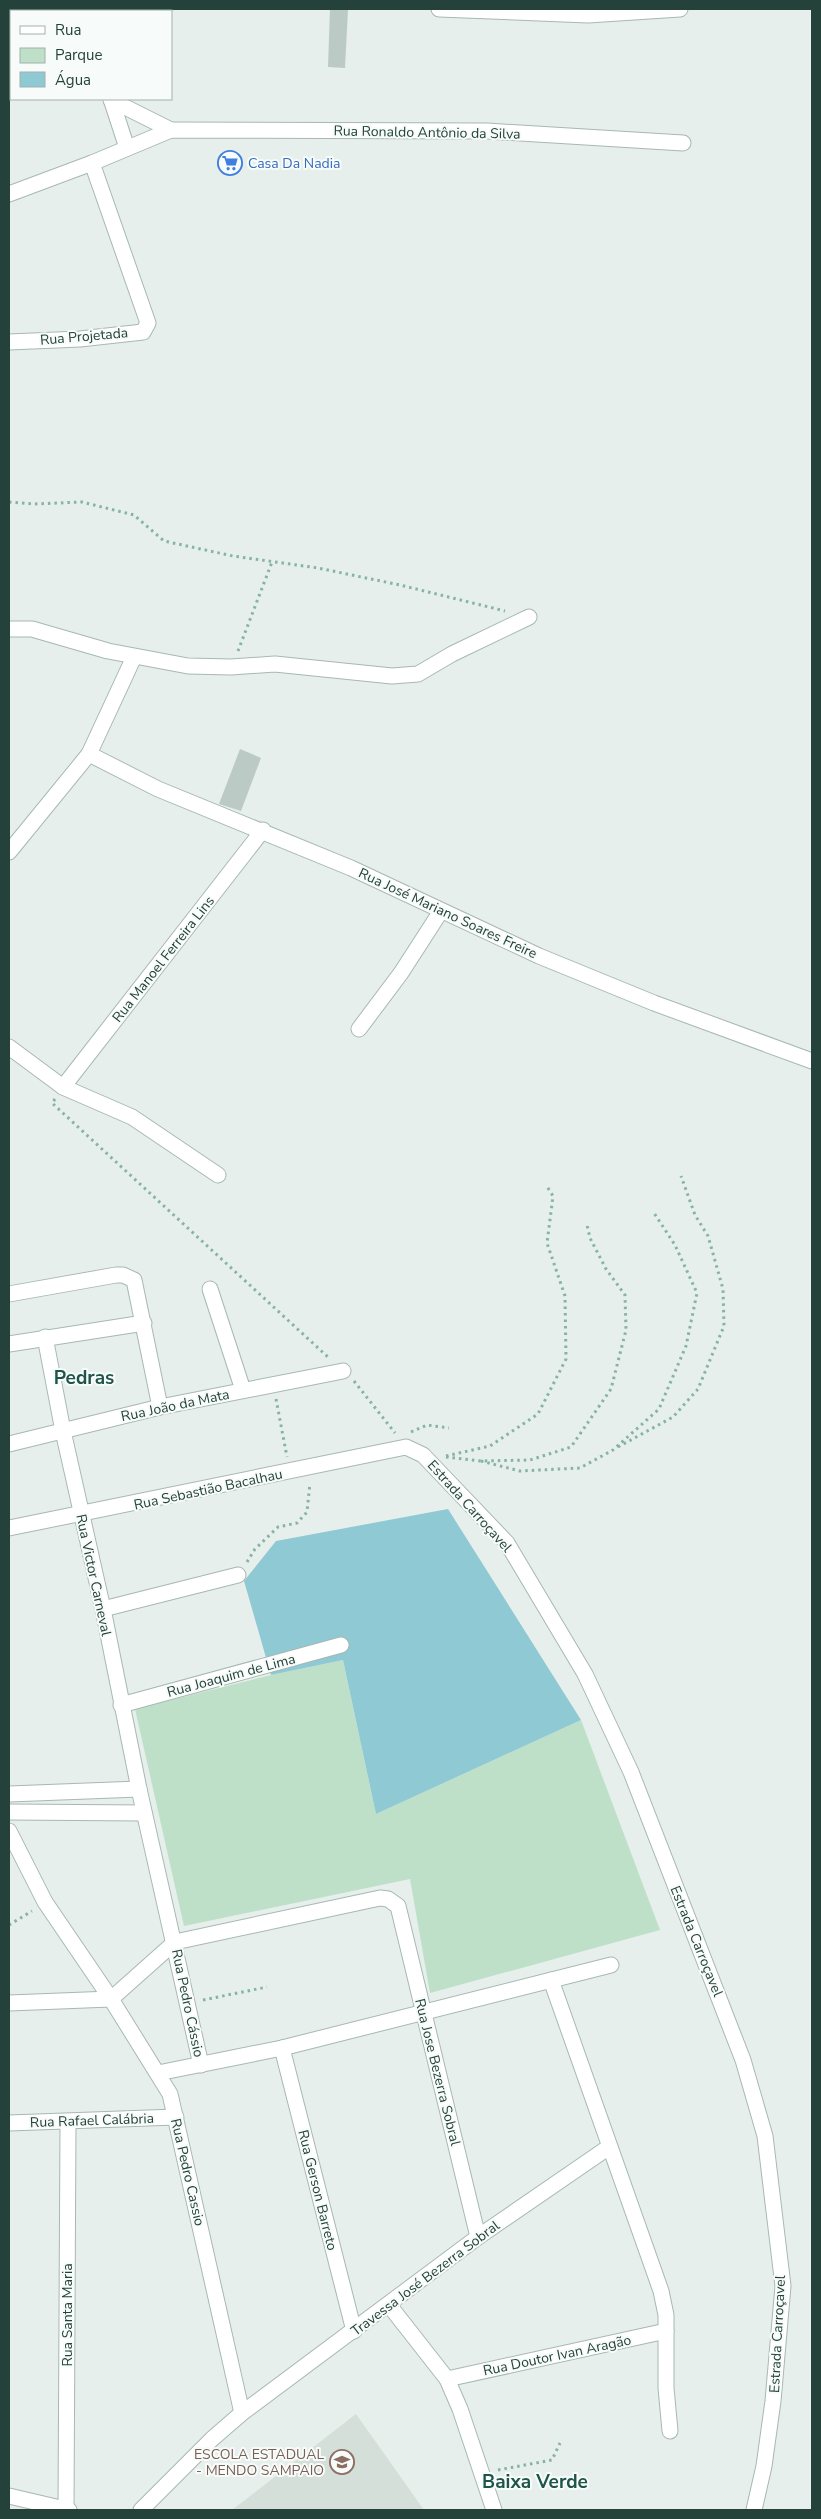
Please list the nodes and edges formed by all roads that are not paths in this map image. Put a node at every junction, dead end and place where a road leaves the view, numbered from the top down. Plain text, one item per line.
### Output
1 (440, 9) edge
2 (680, 9) edge
3 (111, 100) edge
4 (113, 100) edge
5 (170, 130) junction
6 (683, 143) dead end
7 (127, 148) junction
8 (92, 164) junction
9 (9, 194) edge
10 (9, 342) edge
11 (529, 617) road end
12 (9, 630) edge
13 (134, 657) junction
14 (89, 754) junction
15 (263, 830) junction
16 (9, 852) edge
17 (441, 910) junction
18 (359, 1029) dead end
19 (9, 1047) edge
20 (812, 1061) edge
21 (63, 1087) junction
22 (218, 1175) dead end
23 (210, 1289) dead end
24 (9, 1294) edge
25 (144, 1323) junction
26 (45, 1337) junction
27 (9, 1344) edge
28 (343, 1372) road end
29 (243, 1390) junction
30 (160, 1407) junction
31 (63, 1431) junction
32 (9, 1444) edge
33 (406, 1447) joint
34 (81, 1515) junction
35 (9, 1528) edge
36 (238, 1575) road end
37 (102, 1609) junction
38 (340, 1645) dead end
39 (122, 1705) junction
40 (139, 1789) junction
41 (9, 1794) edge
42 (9, 1812) edge
43 (144, 1813) junction
44 (9, 1831) edge
45 (175, 1942) junction
46 (611, 1965) dead end
47 (551, 1980) junction
48 (112, 1999) junction
49 (9, 2003) edge
50 (423, 2013) junction
51 (282, 2048) junction
52 (201, 2065) junction
53 (158, 2073) junction
54 (176, 2117) junction
55 (68, 2122) junction
56 (9, 2123) edge
57 (609, 2146) junction
58 (478, 2237) junction
59 (389, 2305) junction
60 (354, 2331) junction
61 (666, 2332) junction
62 (447, 2379) junction
63 (242, 2413) junction
64 (670, 2431) dead end
65 (9, 2496) edge
66 (67, 2510) edge
67 (141, 2510) edge
68 (494, 2510) edge
69 (754, 2510) edge

1 - 2 street
3 - 7 street, Rua Ronaldo Antônio da Silva
4 - 5 street, Rua Ronaldo Antônio da Silva
5 - 6 street, Rua Ronaldo Antônio da Silva
5 - 7 street, Rua Ronaldo Antônio da Silva
7 - 8 street
8 - 9 street
8 - 10 street, Rua Projetada
11 - 13 street
12 - 13 street
13 - 14 street
14 - 15 street, Rua José Mariano Soares Freire
14 - 16 street
15 - 17 street, Rua José Mariano Soares Freire
15 - 21 street, Rua Manoel Ferreira Lins
17 - 18 street
17 - 20 street, Rua José Mariano Soares Freire
19 - 21 street
21 - 22 street
23 - 29 street
24 - 25 street
25 - 26 street
25 - 30 street
26 - 27 street
26 - 31 street, Rua Victor Carneval
28 - 29 street, Rua João da Mata
29 - 30 street, Rua João da Mata
30 - 31 street, Rua João da Mata
31 - 32 street, Rua João da Mata
31 - 34 street, Rua Victor Carneval
33 - 34 street, Rua Sebastião Bacalhau
33 - 69 street, Estrada Carroçavel
34 - 35 street, Rua Sebastião Bacalhau
34 - 37 street, Rua Victor Carneval
36 - 37 street
37 - 39 street, Rua Victor Carneval
38 - 39 street, Rua Joaquim de Lima
39 - 40 street, Rua Victor Carneval
40 - 41 street
40 - 43 street, Rua Victor Carneval
42 - 43 street
43 - 45 street, Rua Pedro Cássio
44 - 48 street, Rua Pedro Cassio
45 - 48 street
45 - 50 street, Rua Jose Bezerra Sobral
45 - 52 street, Rua Pedro Cássio
46 - 47 street
47 - 50 street
47 - 57 street
48 - 49 street
48 - 53 street, Rua Pedro Cassio
50 - 51 street
50 - 58 street, Rua Jose Bezerra Sobral
51 - 52 street
51 - 60 street, Rua Gerson Barreto
52 - 53 street
53 - 54 street, Rua Pedro Cassio
54 - 55 street, Rua Rafael Calábria
54 - 63 street, Rua Pedro Cassio
55 - 56 street, Rua Rafael Calábria
55 - 66 street, Rua Santa Maria
57 - 58 street, Travessa José Bezerra Sobral
57 - 61 street
58 - 59 street, Travessa José Bezerra Sobral
59 - 60 street, Travessa José Bezerra Sobral
59 - 62 street
60 - 63 street, Travessa José Bezerra Sobral
61 - 62 street, Rua Doutor Ivan Aragão
61 - 64 street
62 - 68 street
63 - 67 street
65 - 66 street

